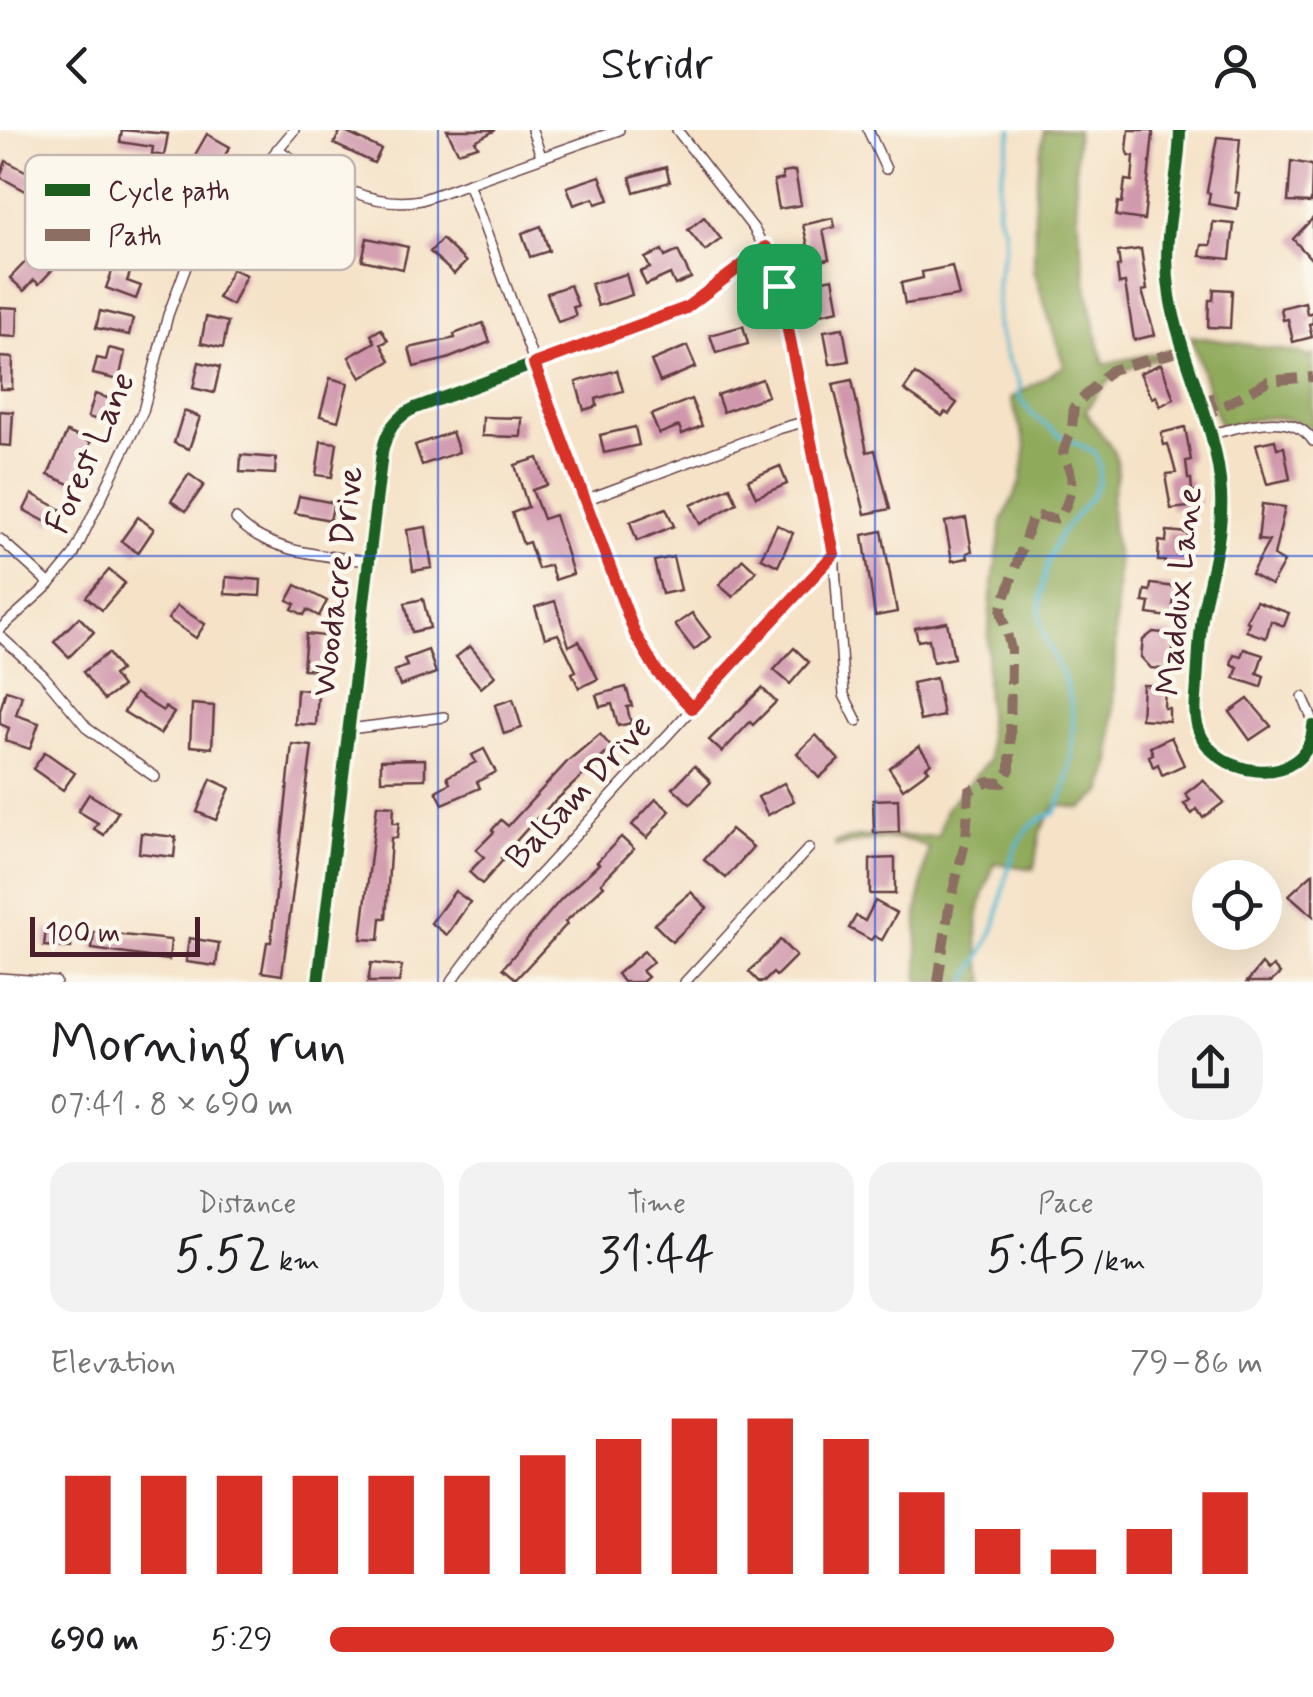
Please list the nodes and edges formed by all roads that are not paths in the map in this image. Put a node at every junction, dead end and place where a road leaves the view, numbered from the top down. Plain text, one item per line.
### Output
1 (294, 130) edge
2 (532, 130) edge
3 (619, 130) edge
4 (677, 130) edge
5 (868, 130) edge
6 (1180, 130) edge
7 (277, 149) junction
8 (272, 155) edge
9 (287, 155) edge
10 (541, 156) junction
11 (886, 169) dead end
12 (468, 183) junction
13 (355, 195) edge
14 (766, 247) junction
15 (185, 270) edge
16 (534, 364) junction
17 (807, 422) junction
18 (1211, 434) junction
19 (1313, 441) edge
20 (584, 500) junction
21 (236, 519) dead end
22 (0, 539) edge
23 (834, 554) junction
24 (369, 562) junction
25 (50, 584) junction
26 (0, 632) edge
27 (1303, 697) dead end
28 (692, 708) junction
29 (444, 717) dead end
30 (856, 721) dead end
31 (1313, 724) edge
32 (349, 729) junction
33 (155, 777) dead end
34 (809, 848) dead end
35 (0, 978) edge
36 (56, 982) edge
37 (318, 982) edge
38 (451, 982) edge
39 (685, 982) edge

1 - 7 street, Forest Lane
2 - 10 street
3 - 10 street
4 - 14 street
5 - 11 street
6 - 18 street, Maddux Lane
7 - 8 street, Forest Lane
7 - 9 street
10 - 12 street
12 - 13 street
12 - 16 street
14 - 16 street, Woodacre Drive
14 - 17 street
15 - 25 street, Forest Lane
16 - 20 street
16 - 24 street, Woodacre Drive
17 - 20 street
17 - 23 street
18 - 19 street
18 - 31 street, Maddux Lane
20 - 28 street
21 - 24 street
22 - 25 street
23 - 28 street, Balsam Drive
23 - 30 street
24 - 32 street, Woodacre Drive
25 - 26 street, Forest Lane
26 - 33 street
27 - 31 street, Maddux Lane
28 - 38 street, Balsam Drive
29 - 32 street
32 - 37 street, Woodacre Drive
34 - 39 street
35 - 36 street

